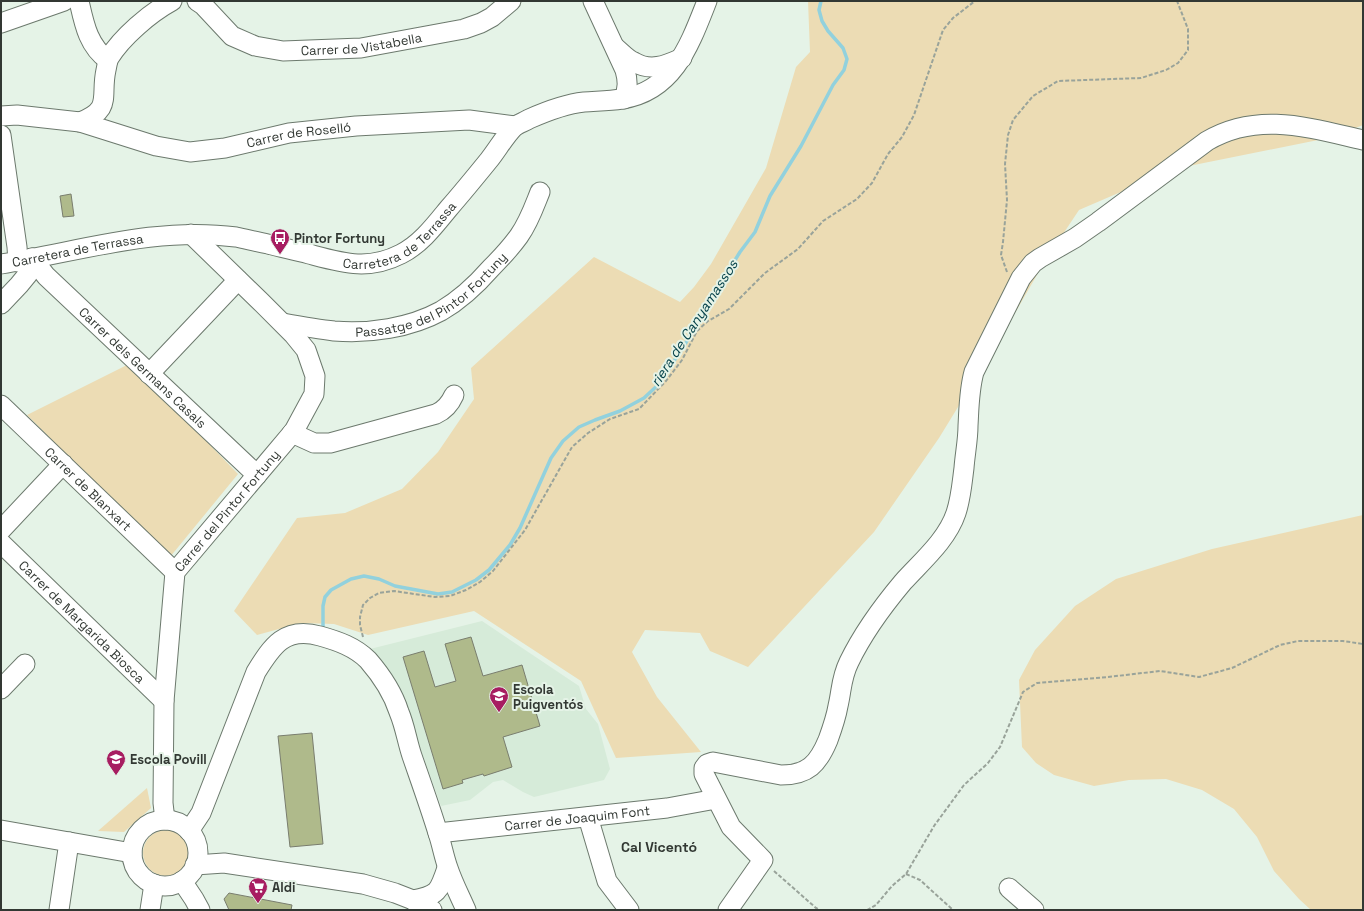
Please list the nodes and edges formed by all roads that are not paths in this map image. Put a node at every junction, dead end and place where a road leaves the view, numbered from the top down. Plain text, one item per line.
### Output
1 (64, 1) edge
2 (79, 1) edge
3 (172, 1) edge
4 (197, 1) edge
5 (511, 1) edge
6 (592, 1) edge
7 (707, 1) edge
8 (212, 9) edge
9 (1, 23) edge
10 (615, 47) junction
11 (682, 58) junction
12 (108, 60) junction
13 (624, 99) junction
14 (103, 105) junction
15 (1, 116) edge
16 (80, 122) junction
17 (515, 126) junction
18 (119, 134) junction
19 (1, 135) edge
20 (1363, 140) edge
21 (4, 183) edge
22 (540, 192) dead end
23 (191, 234) junction
24 (236, 237) junction
25 (17, 261) edge
26 (241, 283) junction
27 (1, 304) edge
28 (283, 323) junction
29 (149, 374) junction
30 (454, 395) dead end
31 (1, 405) edge
32 (292, 433) junction
33 (63, 464) junction
34 (257, 475) junction
35 (1, 530) edge
36 (1, 543) edge
37 (175, 572) junction
38 (25, 664) dead end
39 (1, 689) edge
40 (164, 701) junction
41 (716, 799) junction
42 (588, 817) junction
43 (165, 820) junction
44 (1, 830) edge
45 (438, 833) junction
46 (70, 842) junction
47 (194, 848) junction
48 (132, 853) junction
49 (447, 868) junction
50 (182, 881) junction
51 (154, 884) junction
52 (1009, 888) dead end
53 (412, 900) junction
54 (60, 908) edge
55 (150, 910) edge
56 (200, 910) edge
57 (432, 910) edge
58 (466, 910) edge
59 (629, 910) edge
60 (728, 910) edge
61 (1034, 910) edge

1 - 9 street
2 - 12 street
3 - 12 street
4 - 8 street, Carrer de Vistabella
5 - 8 street, Carrer de Vistabella
6 - 10 street
7 - 11 street, Carretera de Terrassa
10 - 11 street
10 - 13 street
11 - 13 street, Carretera de Terrassa
12 - 14 street
13 - 17 street, Carretera de Terrassa
14 - 16 street
14 - 18 street
15 - 16 street, Carrer de Roselló
16 - 18 street, Carrer de Roselló
17 - 18 street, Carrer de Roselló
17 - 24 street, Carretera de Terrassa
19 - 21 street
20 - 41 street
21 - 25 street
22 - 28 street, Passatge del Pintor Fortuny
23 - 24 street, Carretera de Terrassa
23 - 25 street, Carretera de Terrassa
23 - 26 street, Carrer del Pintor Fortuny
24 - 26 street, Carrer del Pintor Fortuny
25 - 27 street
25 - 29 street, Carrer dels Germans Casals
26 - 28 street, Carrer del Pintor Fortuny
26 - 29 street
28 - 32 street, Carrer del Pintor Fortuny
29 - 34 street, Carrer dels Germans Casals
30 - 32 street
31 - 33 street, Carrer de Blanxart
32 - 34 street, Carrer del Pintor Fortuny
33 - 35 street
33 - 37 street, Carrer de Blanxart
34 - 37 street, Carrer del Pintor Fortuny
36 - 40 street, Carrer de Margarida Biosca
37 - 40 street, Carrer del Pintor Fortuny
38 - 39 street
40 - 43 street, Carrer del Pintor Fortuny
41 - 42 street, Carrer de Joaquim Font
41 - 60 street
42 - 45 street, Carrer de Joaquim Font
42 - 59 street
43 - 47 street
43 - 48 street
44 - 46 street
45 - 47 street
45 - 49 street
46 - 48 street
46 - 54 street
47 - 50 street
47 - 53 street
48 - 51 street
49 - 53 street
49 - 58 street
50 - 51 street
50 - 56 street
51 - 55 street
52 - 61 street
53 - 57 street

